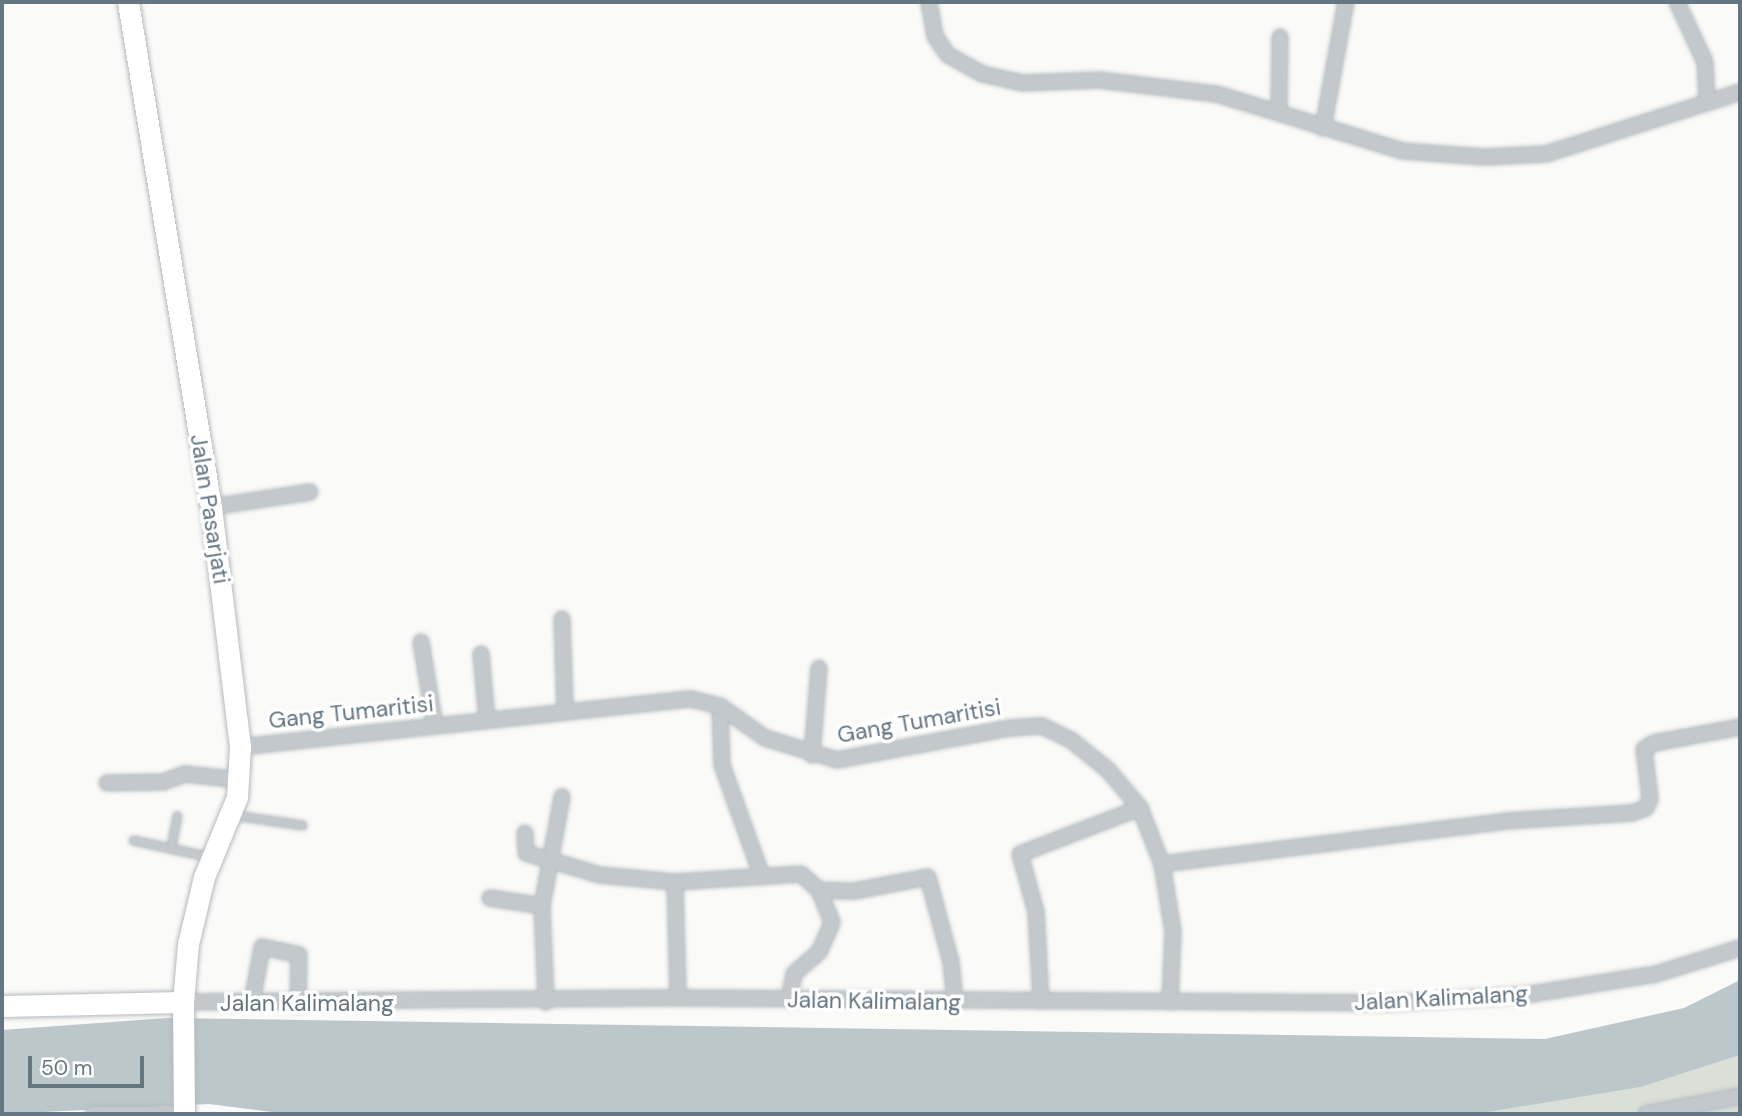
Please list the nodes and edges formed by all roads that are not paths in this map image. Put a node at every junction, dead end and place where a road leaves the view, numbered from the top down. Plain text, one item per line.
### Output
1 (128, 2) edge
2 (929, 2) edge
3 (1346, 2) edge
4 (1677, 2) edge
5 (1280, 37) dead end
6 (1740, 92) edge
7 (1707, 102) junction
8 (1279, 110) junction
9 (1323, 128) junction
10 (310, 492) dead end
11 (211, 507) junction
12 (562, 619) dead end
13 (421, 642) dead end
14 (481, 654) dead end
15 (819, 668) dead end
16 (720, 706) junction
17 (565, 711) junction
18 (487, 720) junction
19 (435, 726) junction
20 (1740, 727) edge
21 (240, 747) junction
22 (811, 755) junction
23 (241, 780) junction
24 (107, 783) dead end
25 (562, 797) dead end
26 (1140, 808) junction
27 (230, 814) junction
28 (177, 816) dead end
29 (302, 825) dead end
30 (525, 833) dead end
31 (133, 840) dead end
32 (172, 846) junction
33 (211, 857) junction
34 (549, 863) junction
35 (1162, 864) junction
36 (762, 876) junction
37 (675, 882) junction
38 (819, 890) junction
39 (490, 898) dead end
40 (542, 906) junction
41 (1740, 948) edge
42 (678, 999) junction
43 (789, 999) junction
44 (1041, 1001) junction
45 (252, 1002) junction
46 (546, 1002) junction
47 (955, 1002) junction
48 (1170, 1002) junction
49 (298, 1004) junction
50 (2, 1006) edge
51 (184, 1007) junction
52 (1740, 1096) edge
53 (183, 1111) edge
54 (93, 1114) edge
55 (1646, 1114) edge

1 - 11 main road, Jalan Pasarjati
2 - 8 street
3 - 9 street
4 - 7 street
5 - 8 street
6 - 7 street
7 - 9 street
8 - 9 street
10 - 11 street
11 - 21 main road, Jalan Pasarjati
12 - 17 street
13 - 19 street
14 - 18 street
15 - 22 street
16 - 17 street, Gang Tumaritisi
16 - 22 street, Gang Tumaritisi
16 - 36 street
17 - 18 street, Gang Tumaritisi
18 - 19 street, Gang Tumaritisi
19 - 21 street, Gang Tumaritisi
20 - 35 street
21 - 23 main road, Jalan Pasarjati
22 - 26 street, Gang Tumaritisi
23 - 24 street
23 - 27 main road, Jalan Pasarjati
25 - 34 street
26 - 35 street, Gang Tumaritisi
26 - 44 street
27 - 29 lane
27 - 33 main road, Jalan Pasarjati
28 - 32 lane
30 - 34 street
31 - 32 lane
32 - 33 lane
33 - 51 main road, Jalan Pasarjati
34 - 37 street
34 - 40 street
35 - 48 street, Gang Tumaritisi
36 - 37 street
36 - 38 street
37 - 42 street
38 - 43 street
38 - 47 street
39 - 40 street
40 - 46 street
41 - 48 street, Jalan Kalimalang
42 - 43 street, Jalan Kalimalang
42 - 46 street, Jalan Kalimalang
43 - 47 street, Jalan Kalimalang
44 - 47 street, Jalan Kalimalang
44 - 48 street, Jalan Kalimalang
45 - 49 street, Jalan Kalimalang
45 - 49 street
45 - 51 street, Jalan Kalimalang
46 - 49 street, Jalan Kalimalang
50 - 51 main road, Jalan Kalimalang
51 - 53 main road, Jalan Pasarjati
52 - 55 street
53 - 54 street

